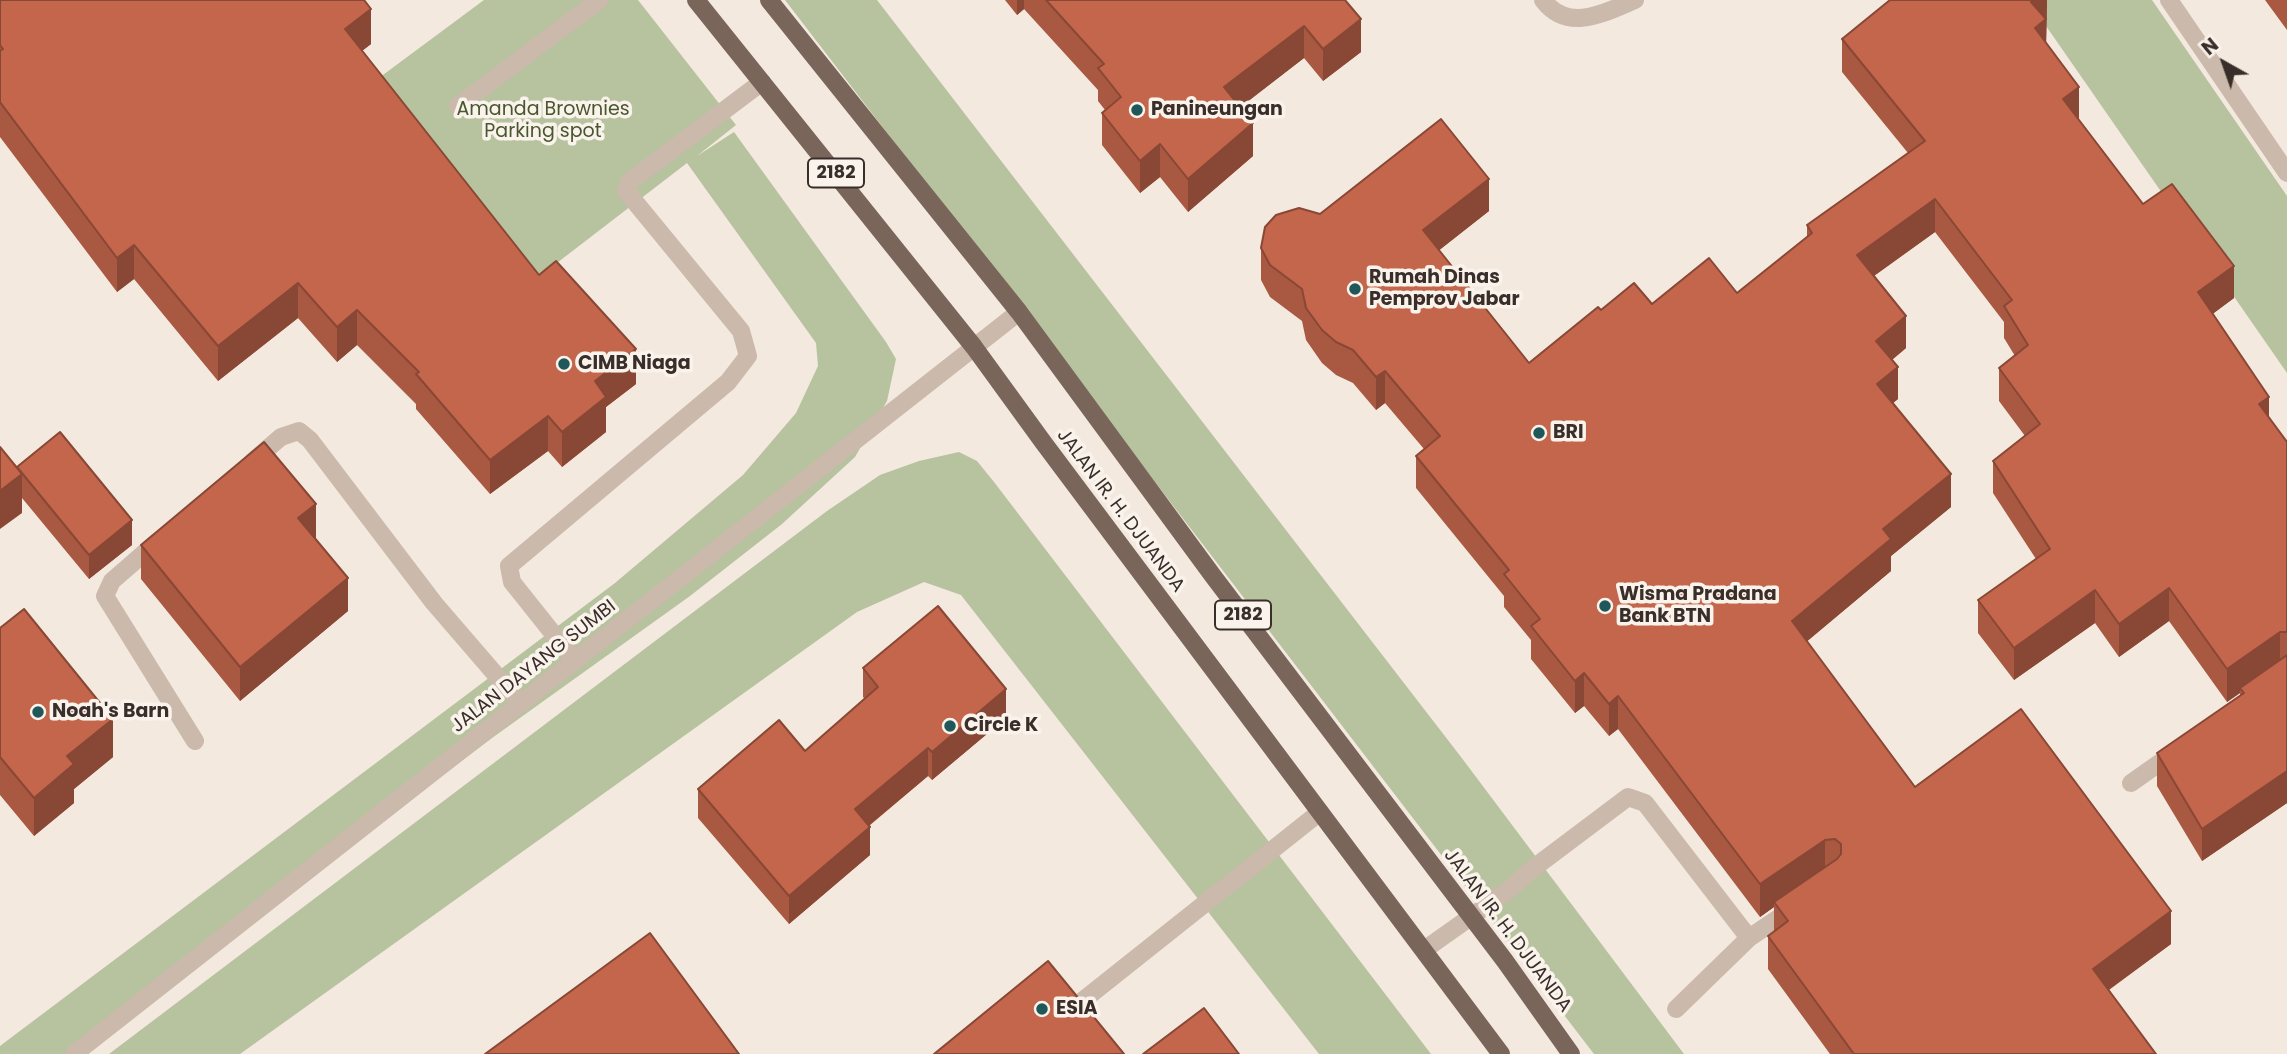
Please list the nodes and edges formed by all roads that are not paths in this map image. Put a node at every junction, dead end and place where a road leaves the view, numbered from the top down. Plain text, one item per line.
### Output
1 (599, 0) edge
2 (696, 0) edge
3 (769, 0) edge
4 (1543, 0) edge
5 (1635, 0) edge
6 (2169, 0) edge
7 (762, 82) junction
8 (458, 106) dead end
9 (2287, 173) edge
10 (1018, 312) junction
11 (974, 347) junction
12 (239, 473) edge
13 (175, 527) edge
14 (575, 661) junction
15 (521, 704) junction
16 (195, 741) dead end
17 (2187, 744) edge
18 (2131, 783) dead end
19 (1320, 812) junction
20 (1811, 896) edge
21 (1471, 916) junction
22 (1749, 938) junction
23 (1424, 950) junction
24 (1081, 1002) edge
25 (1676, 1009) dead end
26 (74, 1054) edge
27 (1501, 1054) edge
28 (1571, 1054) edge

1 - 8 street
2 - 7 main road, JALAN IR. H. DJUANDA / 2182
3 - 10 main road, JALAN IR. H. DJUANDA / 2182
4 - 5 street
6 - 9 street
7 - 11 main road, JALAN IR. H. DJUANDA / 2182
7 - 14 street
10 - 11 street, JALAN DAYANG SUMBI
10 - 21 main road, JALAN IR. H. DJUANDA / 2182
11 - 14 street, JALAN DAYANG SUMBI
11 - 19 main road, JALAN IR. H. DJUANDA / 2182
12 - 15 street
13 - 16 street
14 - 15 street, JALAN DAYANG SUMBI
15 - 26 street, JALAN DAYANG SUMBI
17 - 18 street
19 - 23 main road, JALAN IR. H. DJUANDA
19 - 24 street
20 - 22 street
21 - 22 street
21 - 23 street
21 - 28 main road, JALAN IR. H. DJUANDA / 2182
22 - 25 street
23 - 27 main road, JALAN IR. H. DJUANDA

